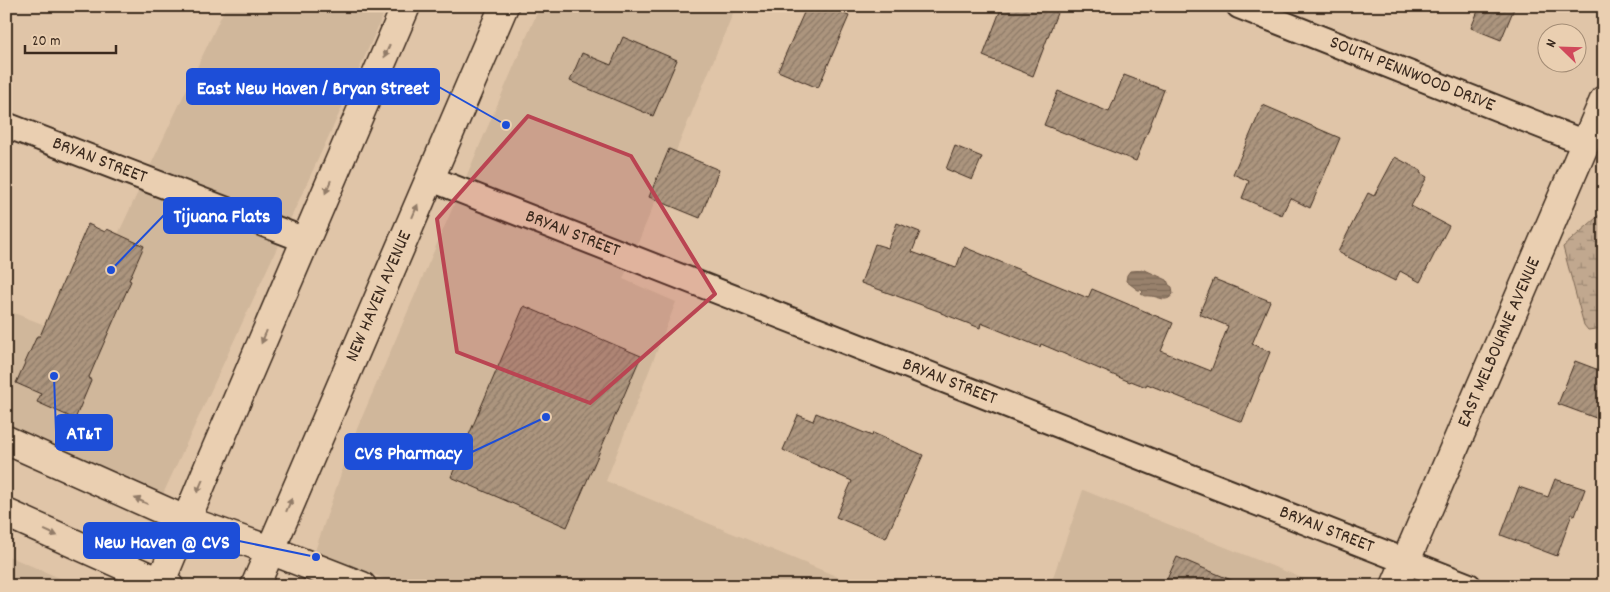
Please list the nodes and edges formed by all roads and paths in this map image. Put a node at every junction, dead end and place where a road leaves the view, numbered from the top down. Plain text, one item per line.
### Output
1 (406, 6) edge
2 (486, 6) edge
3 (504, 6) edge
4 (1239, 6) edge
5 (481, 58) junction
6 (1604, 100) edge
7 (6, 125) edge
8 (1585, 144) junction
9 (429, 178) junction
10 (305, 240) junction
11 (6, 440) edge
12 (6, 513) edge
13 (185, 520) junction
14 (270, 550) junction
15 (1406, 561) junction
16 (163, 585) edge
17 (255, 586) edge
18 (362, 586) edge
19 (1395, 586) edge
20 (1469, 586) edge

1 -> 10 main road
2 - 5 main road
3 - 5 main road, NEW HAVEN AVENUE
4 - 8 street, SOUTH PENNWOOD DRIVE
5 - 9 main road, NEW HAVEN AVENUE
6 - 8 main road, EAST MELBOURNE AVENUE
7 - 10 street, BRYAN STREET
8 - 15 main road, EAST MELBOURNE AVENUE
14 -> 9 main road, NEW HAVEN AVENUE
9 - 15 street, BRYAN STREET
10 -> 13 main road
13 -> 11 main road
12 -> 16 main road
13 - 14 main road
13 - 16 main road
14 - 17 main road, NEW HAVEN AVENUE
14 - 18 main road
15 - 19 main road, EAST MELBOURNE AVENUE
15 - 20 street, BRYAN STREET

